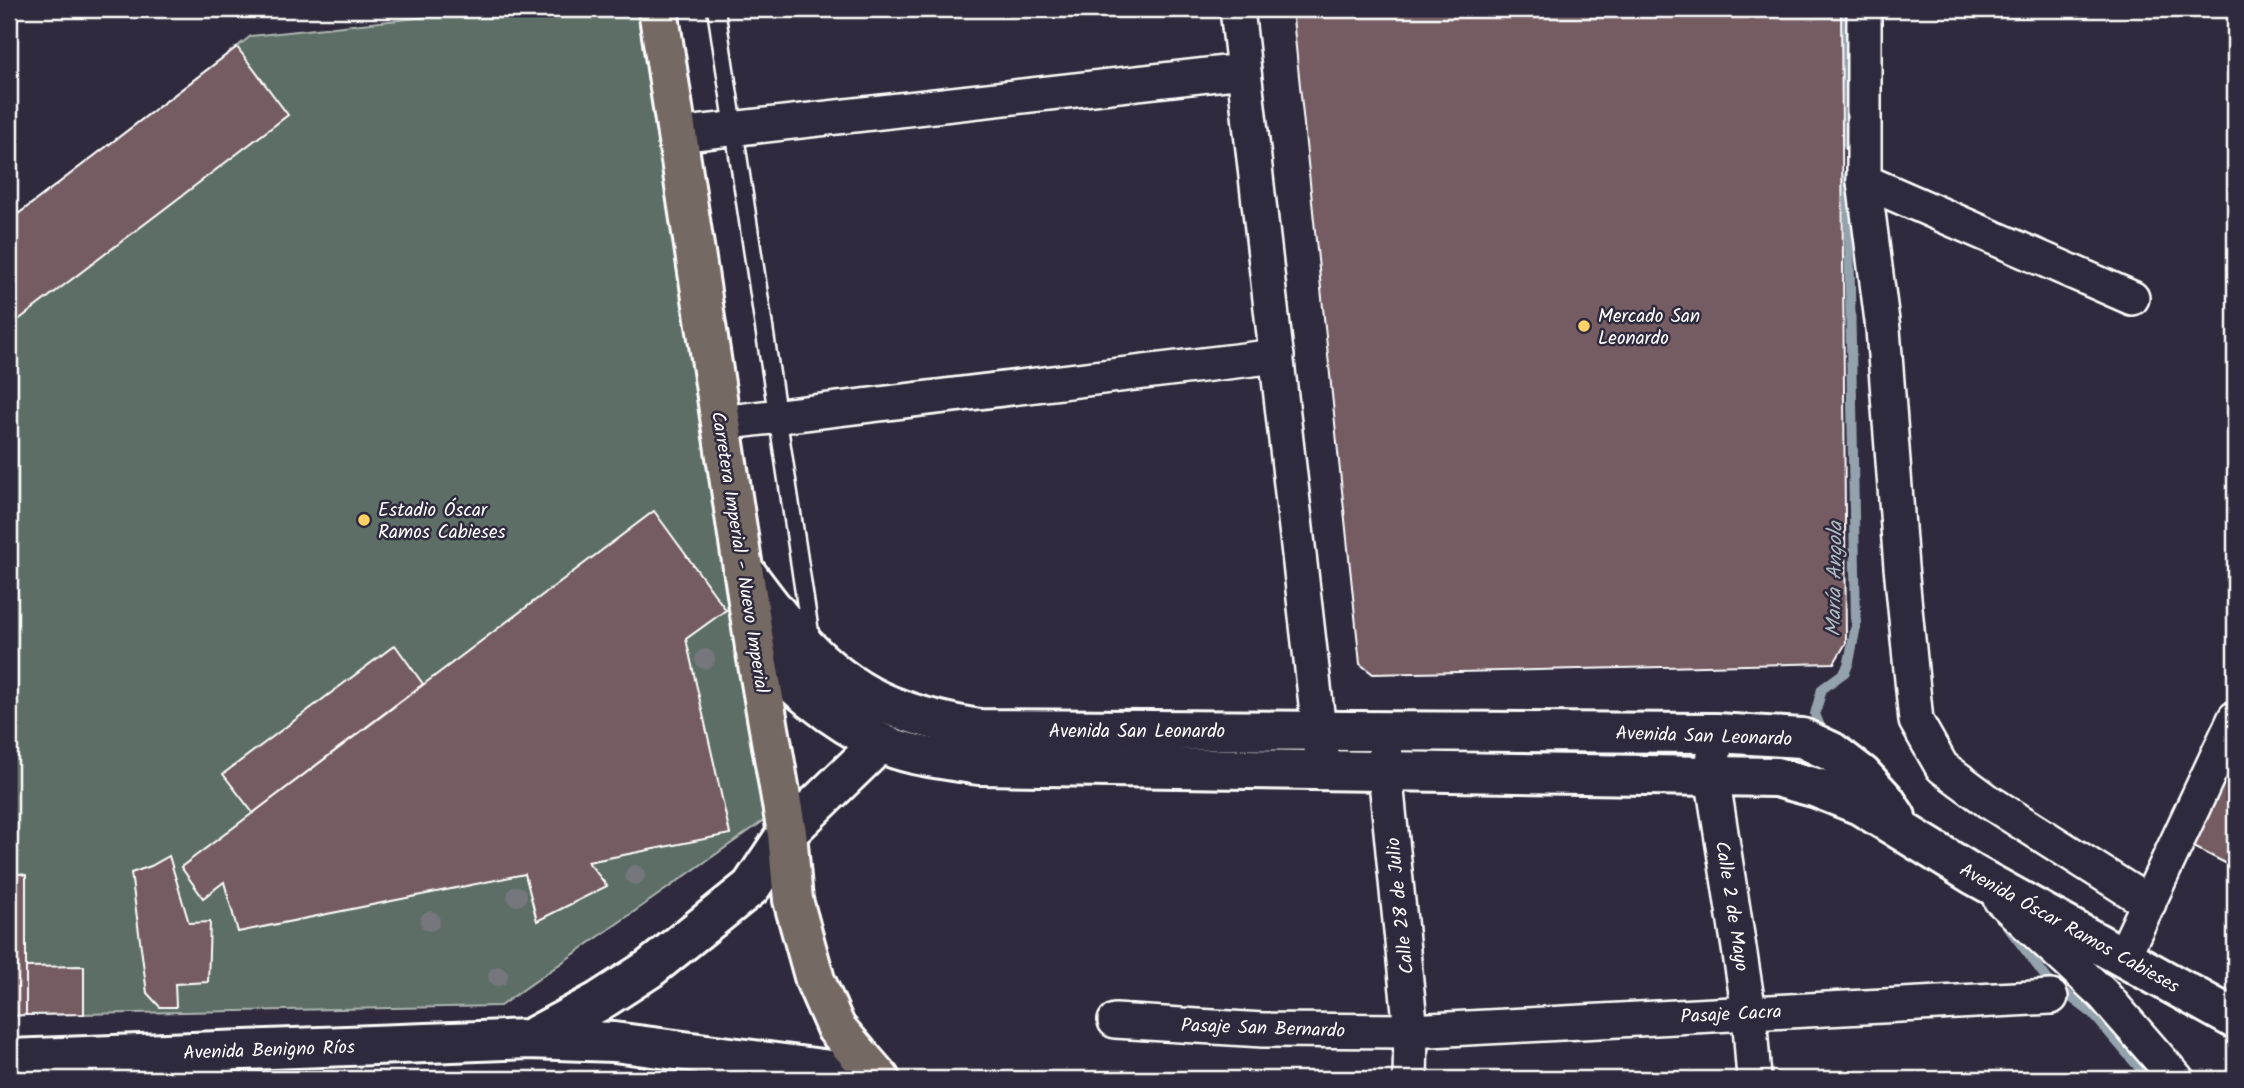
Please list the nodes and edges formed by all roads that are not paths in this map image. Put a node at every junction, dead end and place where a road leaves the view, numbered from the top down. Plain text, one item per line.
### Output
1 (657, 9) edge
2 (716, 9) edge
3 (1237, 9) edge
4 (1864, 9) edge
5 (1243, 71) junction
6 (734, 129) junction
7 (677, 135) junction
8 (1864, 181) junction
9 (2132, 298) dead end
10 (1277, 356) junction
11 (777, 416) junction
12 (721, 423) junction
13 (743, 569) junction
14 (755, 647) junction
15 (813, 655) junction
16 (2235, 718) edge
17 (1319, 732) junction
18 (1386, 732) junction
19 (1716, 733) junction
20 (880, 743) junction
21 (1324, 770) junction
22 (1385, 771) junction
23 (1712, 775) junction
24 (1906, 832) junction
25 (787, 833) junction
26 (1975, 875) junction
27 (2149, 903) junction
28 (2123, 957) junction
29 (2051, 997) dead end
30 (1749, 1012) junction
31 (2235, 1018) edge
32 (1115, 1021) dead end
33 (1411, 1031) junction
34 (529, 1039) junction
35 (9, 1059) edge
36 (218, 1065) edge
37 (878, 1077) edge
38 (1410, 1079) edge
39 (1754, 1079) edge
40 (2177, 1079) edge

1 - 7 highway, Carretera Imperial - Nuevo Imperial
2 - 6 lane
3 - 5 street
4 - 8 street
5 - 6 street
5 - 10 street
6 - 7 street
6 - 11 lane
7 - 12 highway, Carretera Imperial - Nuevo Imperial
8 - 9 street
8 - 27 street
10 - 11 street
10 - 17 street
11 - 12 street
11 - 15 lane
12 - 13 highway, Carretera Imperial - Nuevo Imperial
13 - 14 highway, Carretera Imperial - Nuevo Imperial
13 - 15 street, Avenida San Leonardo
14 - 20 street, Avenida San Leonardo
14 - 25 highway, Carretera Imperial - Nuevo Imperial
15 - 17 street, Avenida San Leonardo
16 - 27 street
17 - 18 street, Avenida San Leonardo
17 - 21 street
18 - 19 street, Avenida San Leonardo
18 - 22 street, Calle 28 de Julio
19 - 23 street, Calle 2 de Mayo
19 - 24 street, Avenida San Leonardo
20 - 21 street, Avenida San Leonardo
20 - 25 street, Avenida Benigno Ríos
21 - 22 street, Avenida San Leonardo
22 - 23 street, Avenida San Leonardo
22 - 33 street, Calle 28 de Julio
23 - 24 street, Avenida San Leonardo
23 - 30 street, Calle 2 de Mayo
24 - 26 street, Avenida Óscar Ramos Cabieses
25 - 34 street, Avenida Benigno Ríos
25 - 37 highway, Carretera Imperial - Nuevo Imperial
26 - 28 street, Avenida Óscar Ramos Cabieses
26 - 40 street
27 - 28 street
28 - 31 street, Avenida Óscar Ramos Cabieses
29 - 30 street, Pasaje Cacra
30 - 33 street, Pasaje Cacra
30 - 39 street, Calle 2 de Mayo
32 - 33 street, Pasaje San Bernardo
33 - 38 street, Calle 28 de Julio
34 - 36 street, Avenida Benigno Ríos
34 - 37 street, Avenida Benigno Ríos
35 - 36 street, Avenida Benigno Ríos

